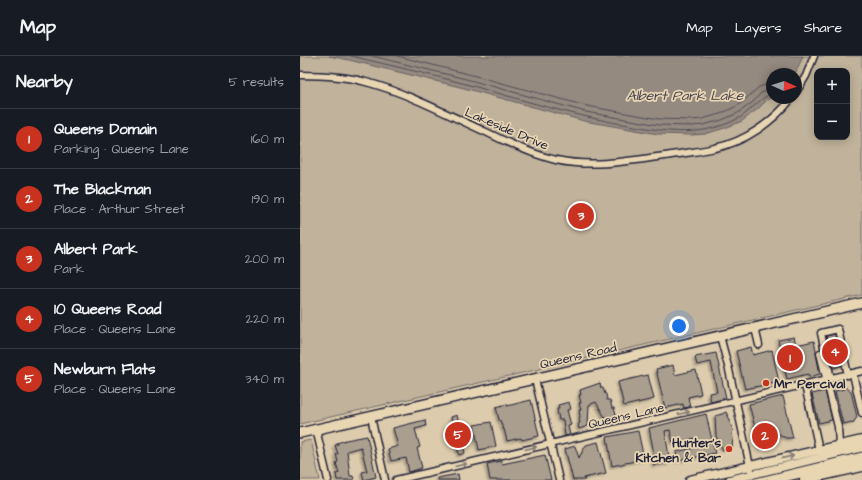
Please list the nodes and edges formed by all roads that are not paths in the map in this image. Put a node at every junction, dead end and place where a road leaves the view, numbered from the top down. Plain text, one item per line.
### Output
1 (814, 56) edge
2 (300, 75) edge
3 (802, 82) edge
4 (787, 104) edge
5 (862, 303) edge
6 (755, 328) junction
7 (720, 336) junction
8 (759, 345) dead end
9 (820, 352) dead end
10 (862, 371) edge
11 (851, 374) junction
12 (536, 379) junction
13 (829, 379) junction
14 (805, 385) junction
15 (736, 401) junction
16 (862, 413) edge
17 (371, 417) junction
18 (316, 429) junction
19 (300, 433) edge
20 (862, 440) edge
21 (551, 444) junction
22 (839, 445) junction
23 (862, 448) edge
24 (819, 450) junction
25 (862, 454) edge
26 (862, 459) edge
27 (750, 466) junction
28 (847, 466) junction
29 (862, 467) edge
30 (752, 479) edge
31 (328, 480) edge
32 (385, 480) edge
33 (396, 480) edge
34 (559, 480) edge
35 (690, 480) edge
36 (730, 480) edge
37 (772, 480) edge
38 (804, 480) edge

1 - 3 street
2 - 4 street, Lakeside Drive
5 - 6 highway, Queens Road
6 - 7 highway, Queens Road
6 - 8 street
7 - 12 highway, Queens Road
7 - 15 street
9 - 13 street
10 - 11 street, Queens Lane
11 - 13 street, Queens Lane
11 - 13 street
11 - 16 street
12 - 17 highway, Queens Road
12 - 21 street
13 - 14 street, Queens Lane
13 - 22 street
14 - 15 street, Queens Lane
14 - 24 street
21 -> 15 street, Queens Lane
15 - 27 street
17 - 18 highway, Queens Road
17 - 32 street
18 - 19 highway, Queens Road
18 - 31 street
20 - 22 main road
33 -> 21 street, Queens Lane
21 - 34 street
22 - 24 main road
23 - 30 main road
27 -> 24 main road
25 - 30 street
26 - 28 main road
27 - 30 street
27 - 35 main road
28 - 29 main road
28 - 37 main road
28 - 38 main road
30 - 36 main road

